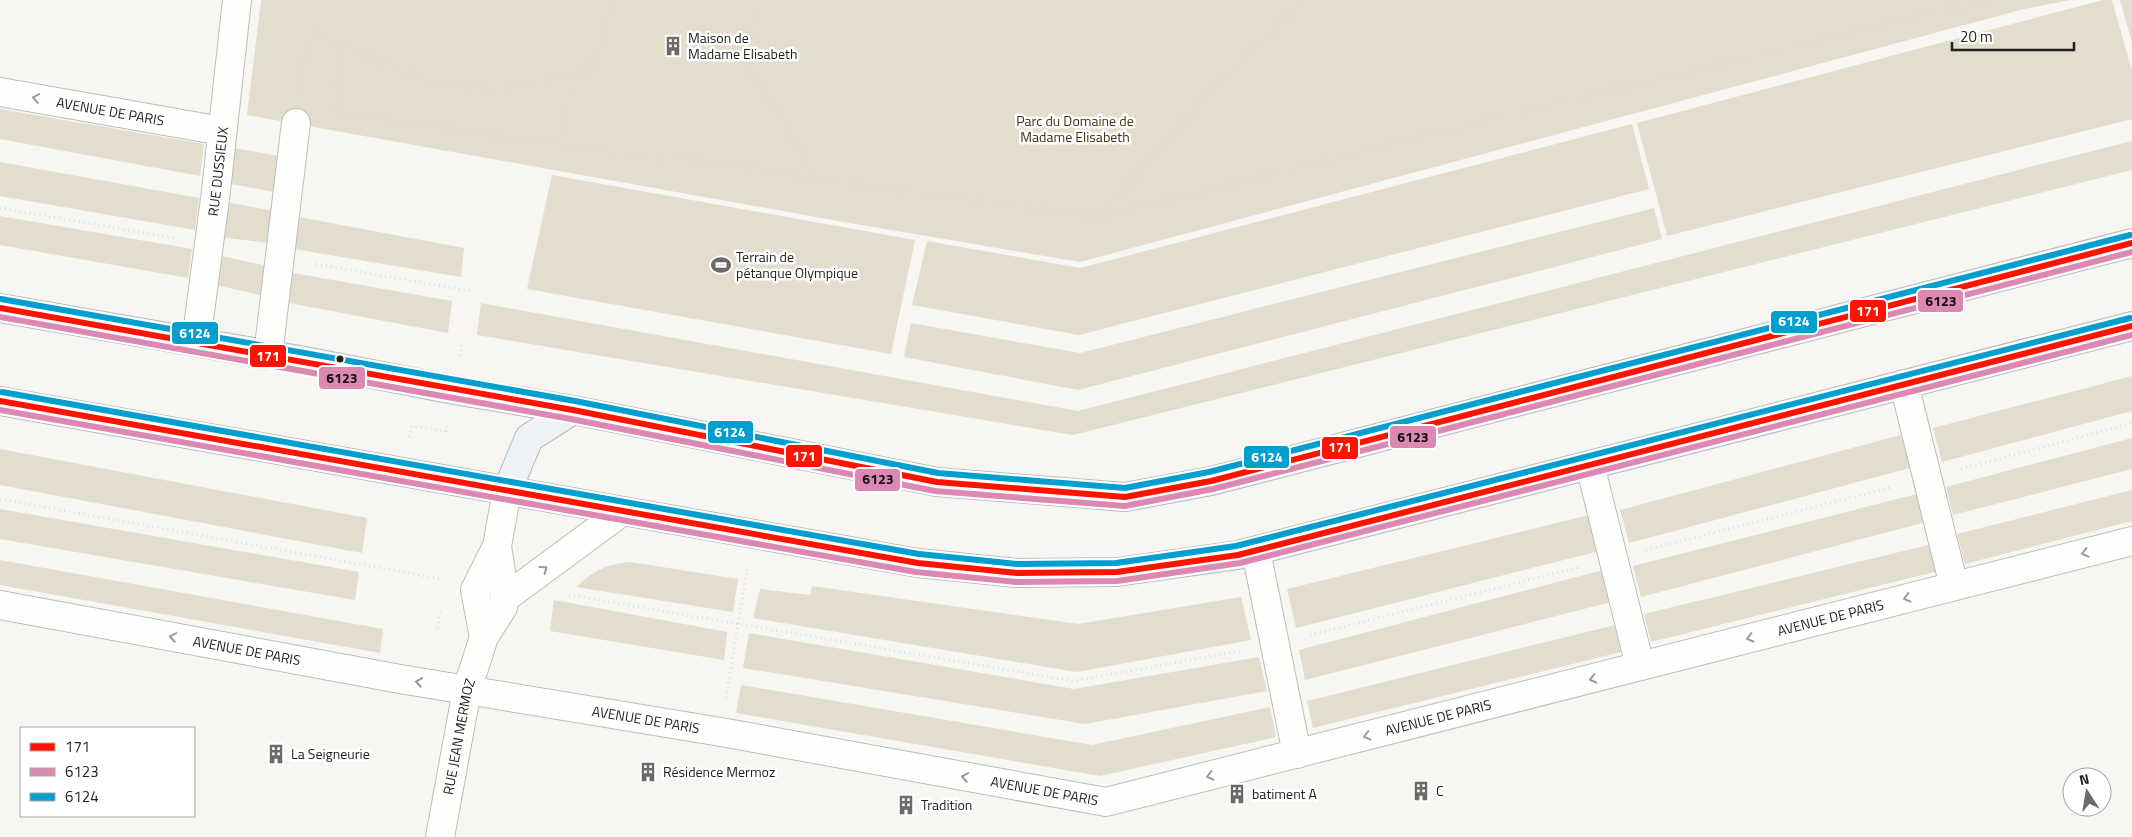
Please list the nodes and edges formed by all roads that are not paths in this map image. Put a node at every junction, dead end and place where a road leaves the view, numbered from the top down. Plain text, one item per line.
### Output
1 (237, 0) edge
2 (0, 92) edge
3 (296, 123) road end
4 (222, 131) junction
5 (2132, 243) edge
6 (0, 308) edge
7 (2132, 326) edge
8 (196, 342) junction
9 (268, 355) junction
10 (1904, 384) junction
11 (0, 400) edge
12 (519, 401) junction
13 (573, 410) junction
14 (1590, 465) junction
15 (507, 491) junction
16 (623, 511) junction
17 (2132, 541) edge
18 (497, 546) junction
19 (1256, 551) junction
20 (1954, 586) junction
21 (505, 598) junction
22 (0, 605) edge
23 (484, 637) junction
24 (1640, 666) junction
25 (467, 690) junction
26 (1297, 754) junction
27 (440, 837) edge

1 - 4 street, RUE DUSSIEUX
4 -> 2 street, AVENUE DE PARIS
3 - 9 street
4 - 8 street, RUE DUSSIEUX
5 - 13 main road
6 - 8 main road
7 - 10 main road
8 - 9 main road
9 - 12 main road
10 - 14 main road
10 - 20 street
11 - 15 main road
12 - 13 main road
12 - 15 main road
13 - 15 main road
14 - 19 main road
14 - 24 street
15 - 16 main road
15 - 18 street, RUE JEAN MERMOZ
16 - 19 main road
21 -> 16 street, RUE JEAN MERMOZ
17 -> 20 street, AVENUE DE PARIS
18 - 21 street, RUE JEAN MERMOZ
18 - 23 street, RUE JEAN MERMOZ
19 - 26 street
20 -> 24 street, AVENUE DE PARIS
21 - 23 street, RUE JEAN MERMOZ
25 -> 22 street, AVENUE DE PARIS
23 - 25 street, RUE JEAN MERMOZ
24 -> 26 street, AVENUE DE PARIS
26 -> 25 street, AVENUE DE PARIS
25 - 27 street, RUE JEAN MERMOZ

